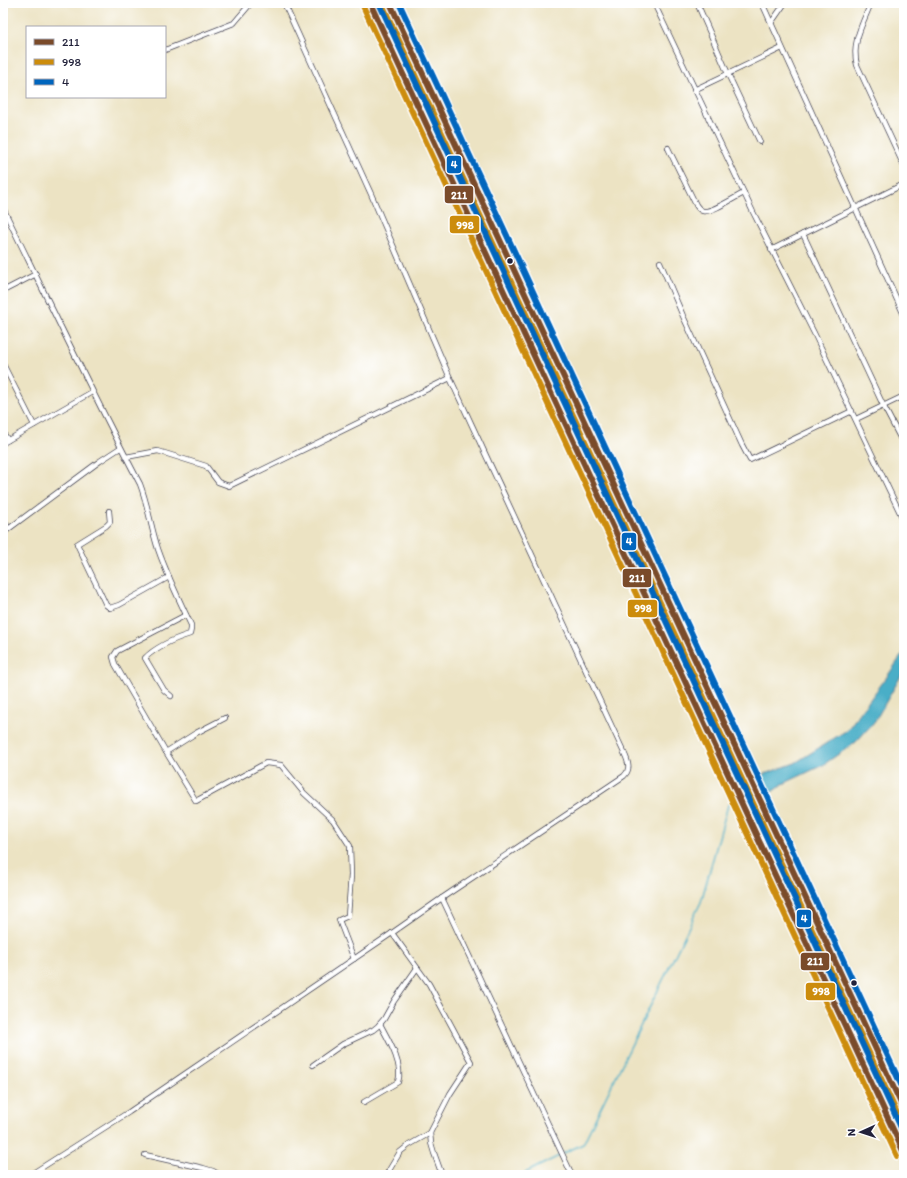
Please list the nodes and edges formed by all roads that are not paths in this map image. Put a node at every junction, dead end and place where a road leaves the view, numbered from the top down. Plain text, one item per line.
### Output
1 (251, 3) edge
2 (284, 3) edge
3 (370, 3) edge
4 (390, 3) edge
5 (654, 3) edge
6 (697, 3) edge
7 (762, 3) edge
8 (785, 3) edge
9 (871, 3) edge
10 (771, 23) junction
11 (782, 48) junction
12 (166, 50) edge
13 (728, 74) junction
14 (694, 90) junction
15 (760, 142) dead end
16 (668, 148) dead end
17 (904, 166) edge
18 (904, 184) edge
19 (744, 193) junction
20 (3, 208) edge
21 (855, 208) junction
22 (803, 234) junction
23 (771, 250) junction
24 (660, 262) dead end
25 (36, 274) junction
26 (3, 291) edge
27 (904, 315) edge
28 (3, 364) edge
29 (450, 378) junction
30 (92, 392) junction
31 (904, 396) edge
32 (883, 405) junction
33 (852, 411) junction
34 (856, 419) junction
35 (34, 425) junction
36 (3, 432) edge
37 (8, 440) junction
38 (3, 443) edge
39 (904, 445) edge
40 (120, 448) junction
41 (126, 457) junction
42 (109, 511) dead end
43 (3, 517) edge
44 (904, 521) edge
45 (8, 529) junction
46 (3, 533) edge
47 (169, 577) junction
48 (186, 615) junction
49 (171, 696) dead end
50 (225, 718) dead end
51 (166, 752) junction
52 (442, 898) junction
53 (392, 933) junction
54 (354, 959) junction
55 (417, 968) junction
56 (380, 1024) junction
57 (313, 1065) dead end
58 (364, 1102) dead end
59 (904, 1110) edge
60 (430, 1133) junction
61 (904, 1153) edge
62 (145, 1155) dead end
63 (388, 1172) dead end
64 (30, 1175) edge
65 (220, 1175) edge
66 (442, 1175) edge
67 (572, 1175) edge

1 - 12 street
2 - 29 street
3 - 61 highway
4 - 59 highway
5 - 14 street
6 - 13 street
7 - 10 street
8 - 10 street
9 - 17 street
10 - 11 street
11 - 13 street
11 - 21 street
13 - 14 street
13 - 15 street
14 - 19 street
16 - 19 street
18 - 21 street
19 - 23 street
20 - 25 street
21 - 22 street
21 - 27 street
22 - 23 street
22 - 32 street
23 - 33 street
24 - 33 street
25 - 26 street
25 - 30 street
28 - 35 street
29 - 41 street
29 - 52 street
30 - 35 street
30 - 40 street
31 - 32 street
32 - 34 street
32 - 39 street
33 - 34 street
34 - 44 street
35 - 37 street
36 - 37 street
37 - 38 street
40 - 41 street
40 - 45 street
41 - 47 street
42 - 47 street
43 - 45 street
45 - 46 street
47 - 48 street
48 - 49 street
48 - 51 street
50 - 51 street
51 - 54 street
52 - 53 street
52 - 67 street
53 - 54 street
53 - 55 street
54 - 64 street
55 - 56 street
55 - 60 street
56 - 57 street
56 - 58 street
60 - 63 street
60 - 66 street
62 - 65 street

